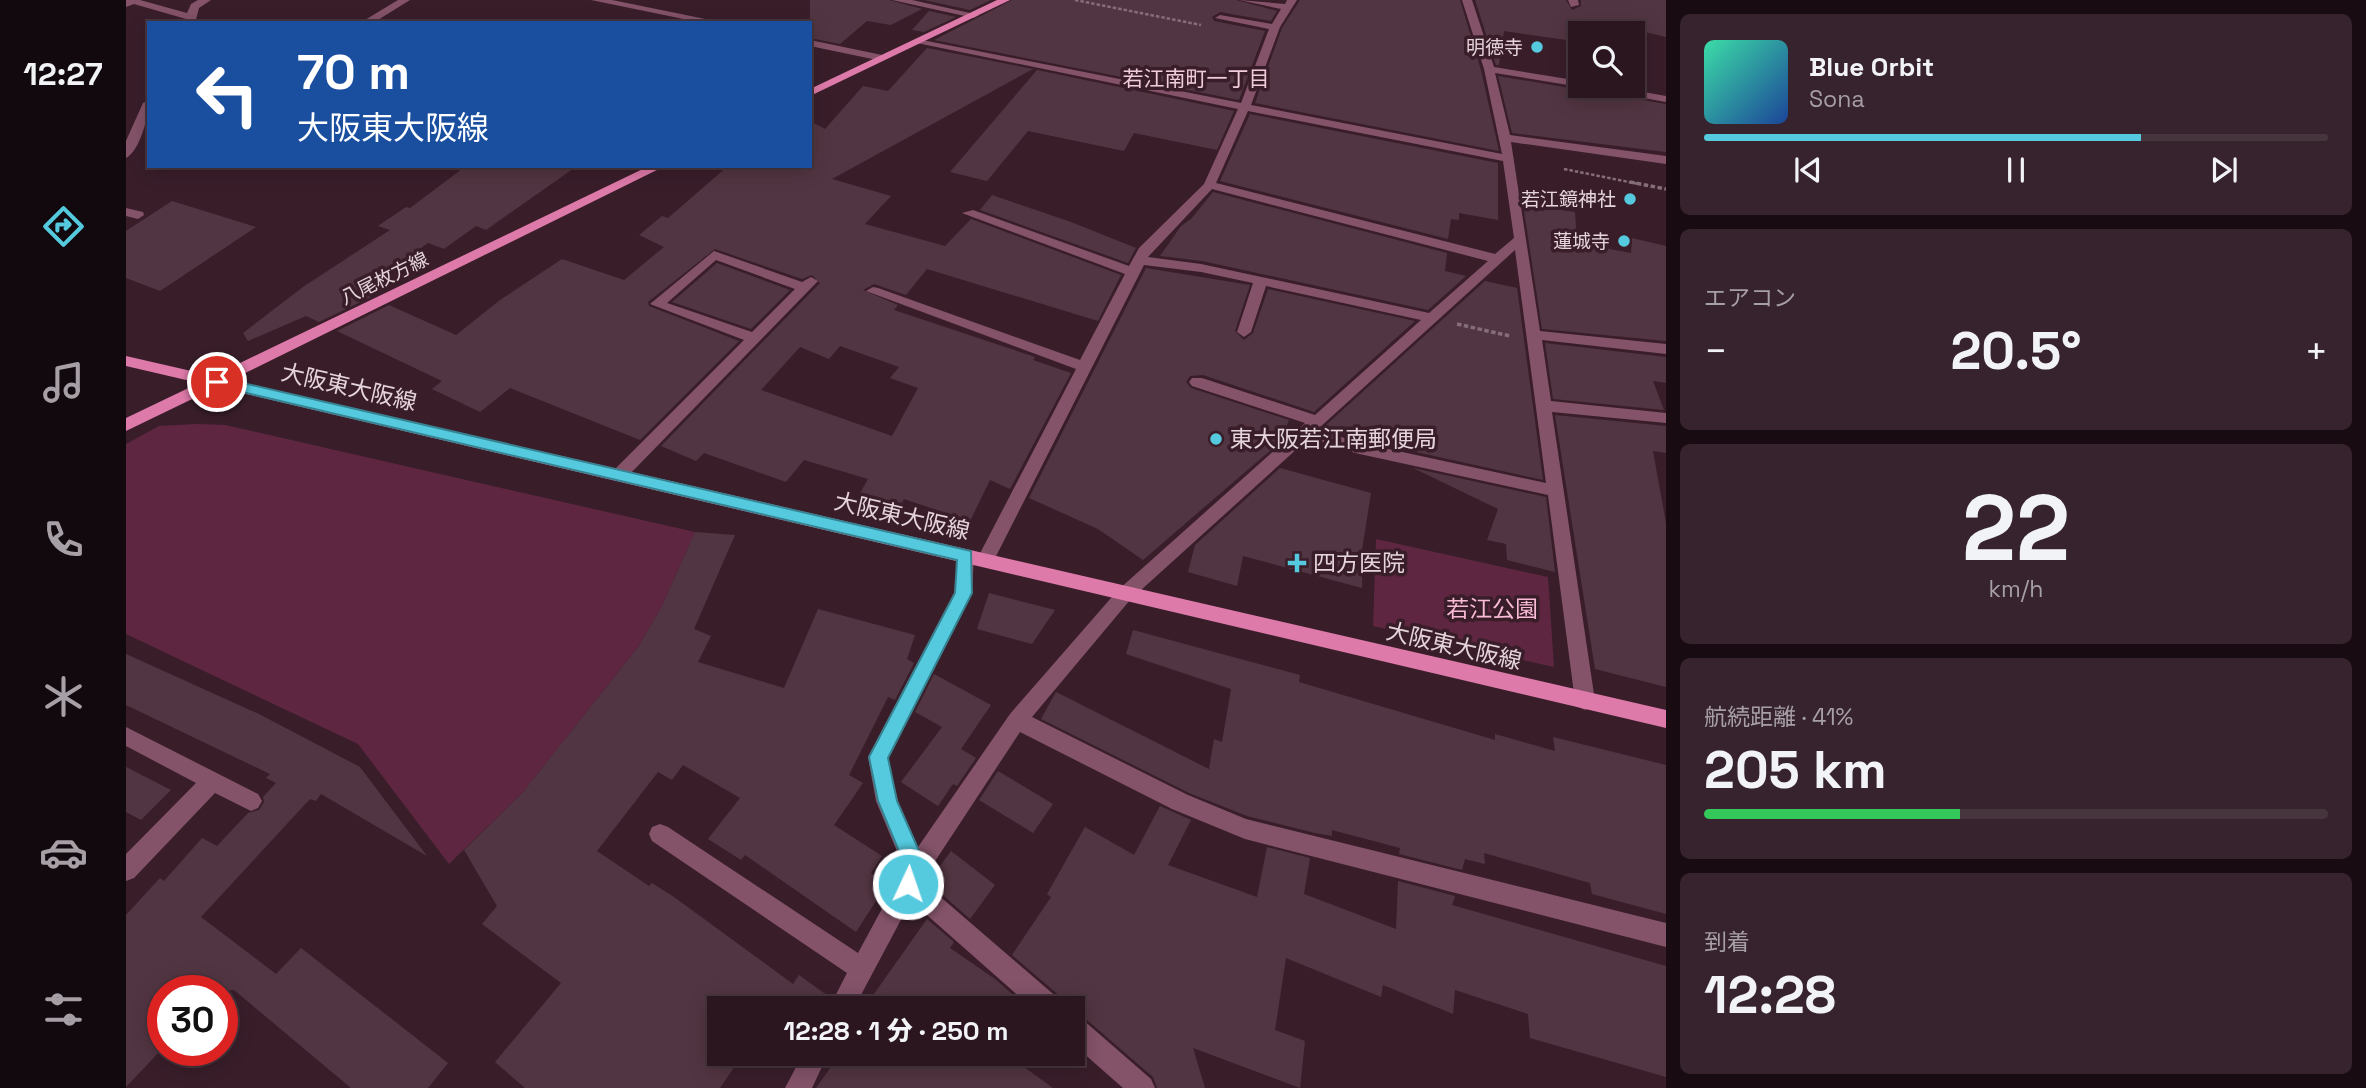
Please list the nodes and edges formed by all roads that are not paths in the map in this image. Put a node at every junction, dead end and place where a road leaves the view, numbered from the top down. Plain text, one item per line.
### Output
1 (206, 0) edge
2 (405, 0) edge
3 (596, 0) edge
4 (897, 0) edge
5 (1005, 0) edge
6 (1244, 0) edge
7 (1466, 0) edge
8 (1289, 3) edge
9 (126, 4) edge
10 (974, 15) junction
11 (1220, 18) dead end
12 (190, 20) edge
13 (368, 21) edge
14 (709, 21) edge
15 (1275, 27) junction
16 (917, 42) junction
17 (812, 43) edge
18 (882, 58) junction
19 (1489, 69) junction
20 (1568, 82) edge
21 (812, 92) edge
22 (1645, 95) edge
23 (1666, 99) edge
24 (147, 106) edge
25 (1245, 106) junction
26 (132, 127) edge
27 (1504, 138) junction
28 (126, 154) edge
29 (1509, 159) junction
30 (1666, 160) edge
31 (655, 168) edge
32 (1209, 186) junction
33 (968, 214) dead end
34 (1519, 240) junction
35 (1497, 259) junction
36 (1136, 266) junction
37 (1260, 282) junction
38 (873, 291) dead end
39 (1431, 318) junction
40 (1244, 332) dead end
41 (754, 338) junction
42 (1535, 338) junction
43 (1666, 349) edge
44 (126, 361) edge
45 (1084, 367) junction
46 (217, 382) junction
47 (1197, 382) dead end
48 (1544, 406) junction
49 (1666, 418) edge
50 (126, 425) edge
51 (1311, 426) junction
52 (620, 474) junction
53 (1556, 491) junction
54 (975, 558) junction
55 (1124, 595) junction
56 (1585, 701) junction
57 (1666, 719) edge
58 (1017, 720) junction
59 (126, 736) edge
60 (212, 781) junction
61 (251, 801) dead end
62 (660, 834) dead end
63 (126, 870) edge
64 (912, 876) junction
65 (1666, 935) edge
66 (862, 969) junction
67 (847, 996) edge
68 (1037, 996) edge
69 (1085, 1038) edge
70 (810, 1066) edge
71 (798, 1088) edge
72 (1142, 1088) edge

1 - 12 street
2 - 13 street
3 - 14 street
4 - 10 street
5 - 10 main road
6 - 8 street
7 - 19 street
8 - 15 street
9 - 12 street
10 - 16 main road
11 - 15 street
15 - 25 street
16 - 18 main road
16 - 25 street
17 - 18 street
18 - 21 main road
19 - 20 street
19 - 27 street
22 - 23 street
24 - 26 street
25 - 29 street
25 - 32 street
26 - 28 street
27 - 29 street
27 - 30 street
29 - 34 street
31 - 46 main road, 八尾枚方線
32 - 35 street
32 - 36 street
33 - 36 street
34 - 35 street
34 - 42 street
35 - 39 street
36 - 37 street
36 - 45 street
37 - 39 street
37 - 40 street
38 - 45 street
39 - 51 street
41 - 41 street
41 - 52 street
42 - 43 street
42 - 48 street
44 - 46 main road, 大阪東大阪線
45 - 54 street
46 - 50 main road, 八尾枚方線
46 - 52 main road, 大阪東大阪線
47 - 51 street
48 - 49 street
48 - 53 street
51 - 53 street
51 - 55 street
52 - 54 main road, 大阪東大阪線
53 - 56 street
54 - 55 main road, 大阪東大阪線
54 - 64 street
55 - 56 main road, 大阪東大阪線
55 - 58 street
56 - 57 main road, 大阪東大阪線
58 - 64 street
58 - 65 street
59 - 60 street
60 - 61 street
60 - 63 street
62 - 66 street
64 - 66 street
64 - 68 street
66 - 67 street
69 - 72 street
70 - 71 street

